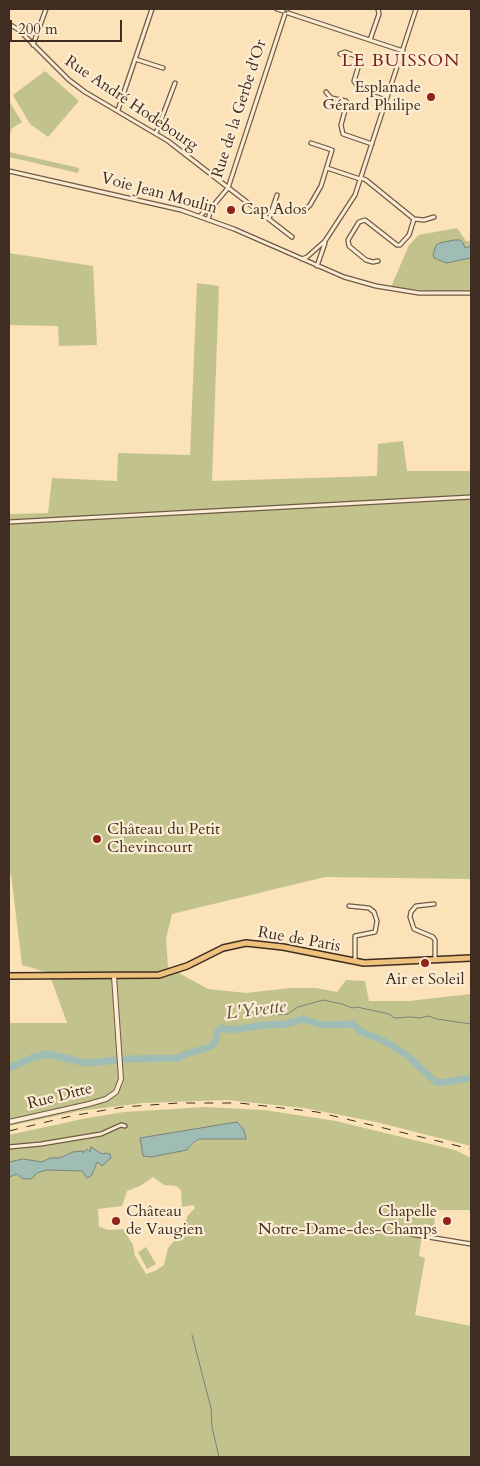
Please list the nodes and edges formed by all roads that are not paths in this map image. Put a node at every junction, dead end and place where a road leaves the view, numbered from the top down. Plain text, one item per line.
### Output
1 (46, 9) edge
2 (152, 9) edge
3 (277, 9) edge
4 (378, 9) edge
5 (416, 9) edge
6 (286, 11) edge
7 (9, 24) edge
8 (370, 40) junction
9 (33, 45) junction
10 (402, 51) junction
11 (340, 54) dead end
12 (135, 59) junction
13 (163, 68) dead end
14 (175, 83) dead end
15 (326, 92) dead end
16 (387, 96) junction
17 (118, 110) junction
18 (156, 133) junction
19 (311, 143) dead end
20 (372, 144) junction
21 (327, 168) junction
22 (9, 171) edge
23 (360, 178) junction
24 (228, 188) junction
25 (277, 195) dead end
26 (212, 207) junction
27 (305, 210) dead end
28 (200, 216) junction
29 (434, 217) dead end
30 (414, 218) junction
31 (208, 219) junction
32 (269, 219) junction
33 (292, 237) dead end
34 (325, 241) junction
35 (302, 259) junction
36 (378, 261) dead end
37 (318, 266) junction
38 (471, 293) edge
39 (471, 497) edge
40 (9, 522) edge
41 (434, 904) dead end
42 (349, 906) dead end
43 (471, 958) edge
44 (435, 960) junction
45 (354, 962) junction
46 (9, 976) edge
47 (114, 976) junction
48 (9, 1122) edge
49 (125, 1126) dead end
50 (9, 1147) edge
51 (410, 1234) dead end
52 (471, 1244) edge

1 - 9 street
2 - 12 street
3 - 6 street
4 - 8 street
5 - 10 street
6 - 8 street
6 - 24 street, Rue de la Gerbe d'Or
7 - 9 street, Rue André Hodebourg
8 - 10 street
9 - 17 street, Rue André Hodebourg
10 - 16 street
11 - 16 street
12 - 13 street
12 - 17 street
14 - 18 street
15 - 20 street
16 - 20 street
17 - 18 street, Rue André Hodebourg
18 - 24 street, Rue André Hodebourg
19 - 21 street
20 - 23 street
21 - 23 street
21 - 27 street
22 - 28 street, Voie Jean Moulin
23 - 30 street
23 - 34 street
24 - 26 street, Rue de la Gerbe d'Or
24 - 32 street, Rue André Hodebourg
25 - 32 street
26 - 28 street, Rue de la Gerbe d'Or
26 - 31 street, Rue de la Gerbe d'Or
28 - 31 street, Voie Jean Moulin
29 - 30 street
30 - 36 street
31 - 35 street, Voie Jean Moulin
32 - 33 street, Rue André Hodebourg
34 - 35 street
34 - 37 street
35 - 37 street, Voie Jean Moulin
37 - 38 street, Voie Jean Moulin
39 - 40 street
41 - 44 street
42 - 45 street
43 - 44 main road, Rue de Paris
44 - 45 main road, Rue de Paris
45 - 47 main road, Rue de Paris
46 - 47 main road, Rue de Paris
47 - 48 street, Rue Ditte
49 - 50 street
51 - 52 street

